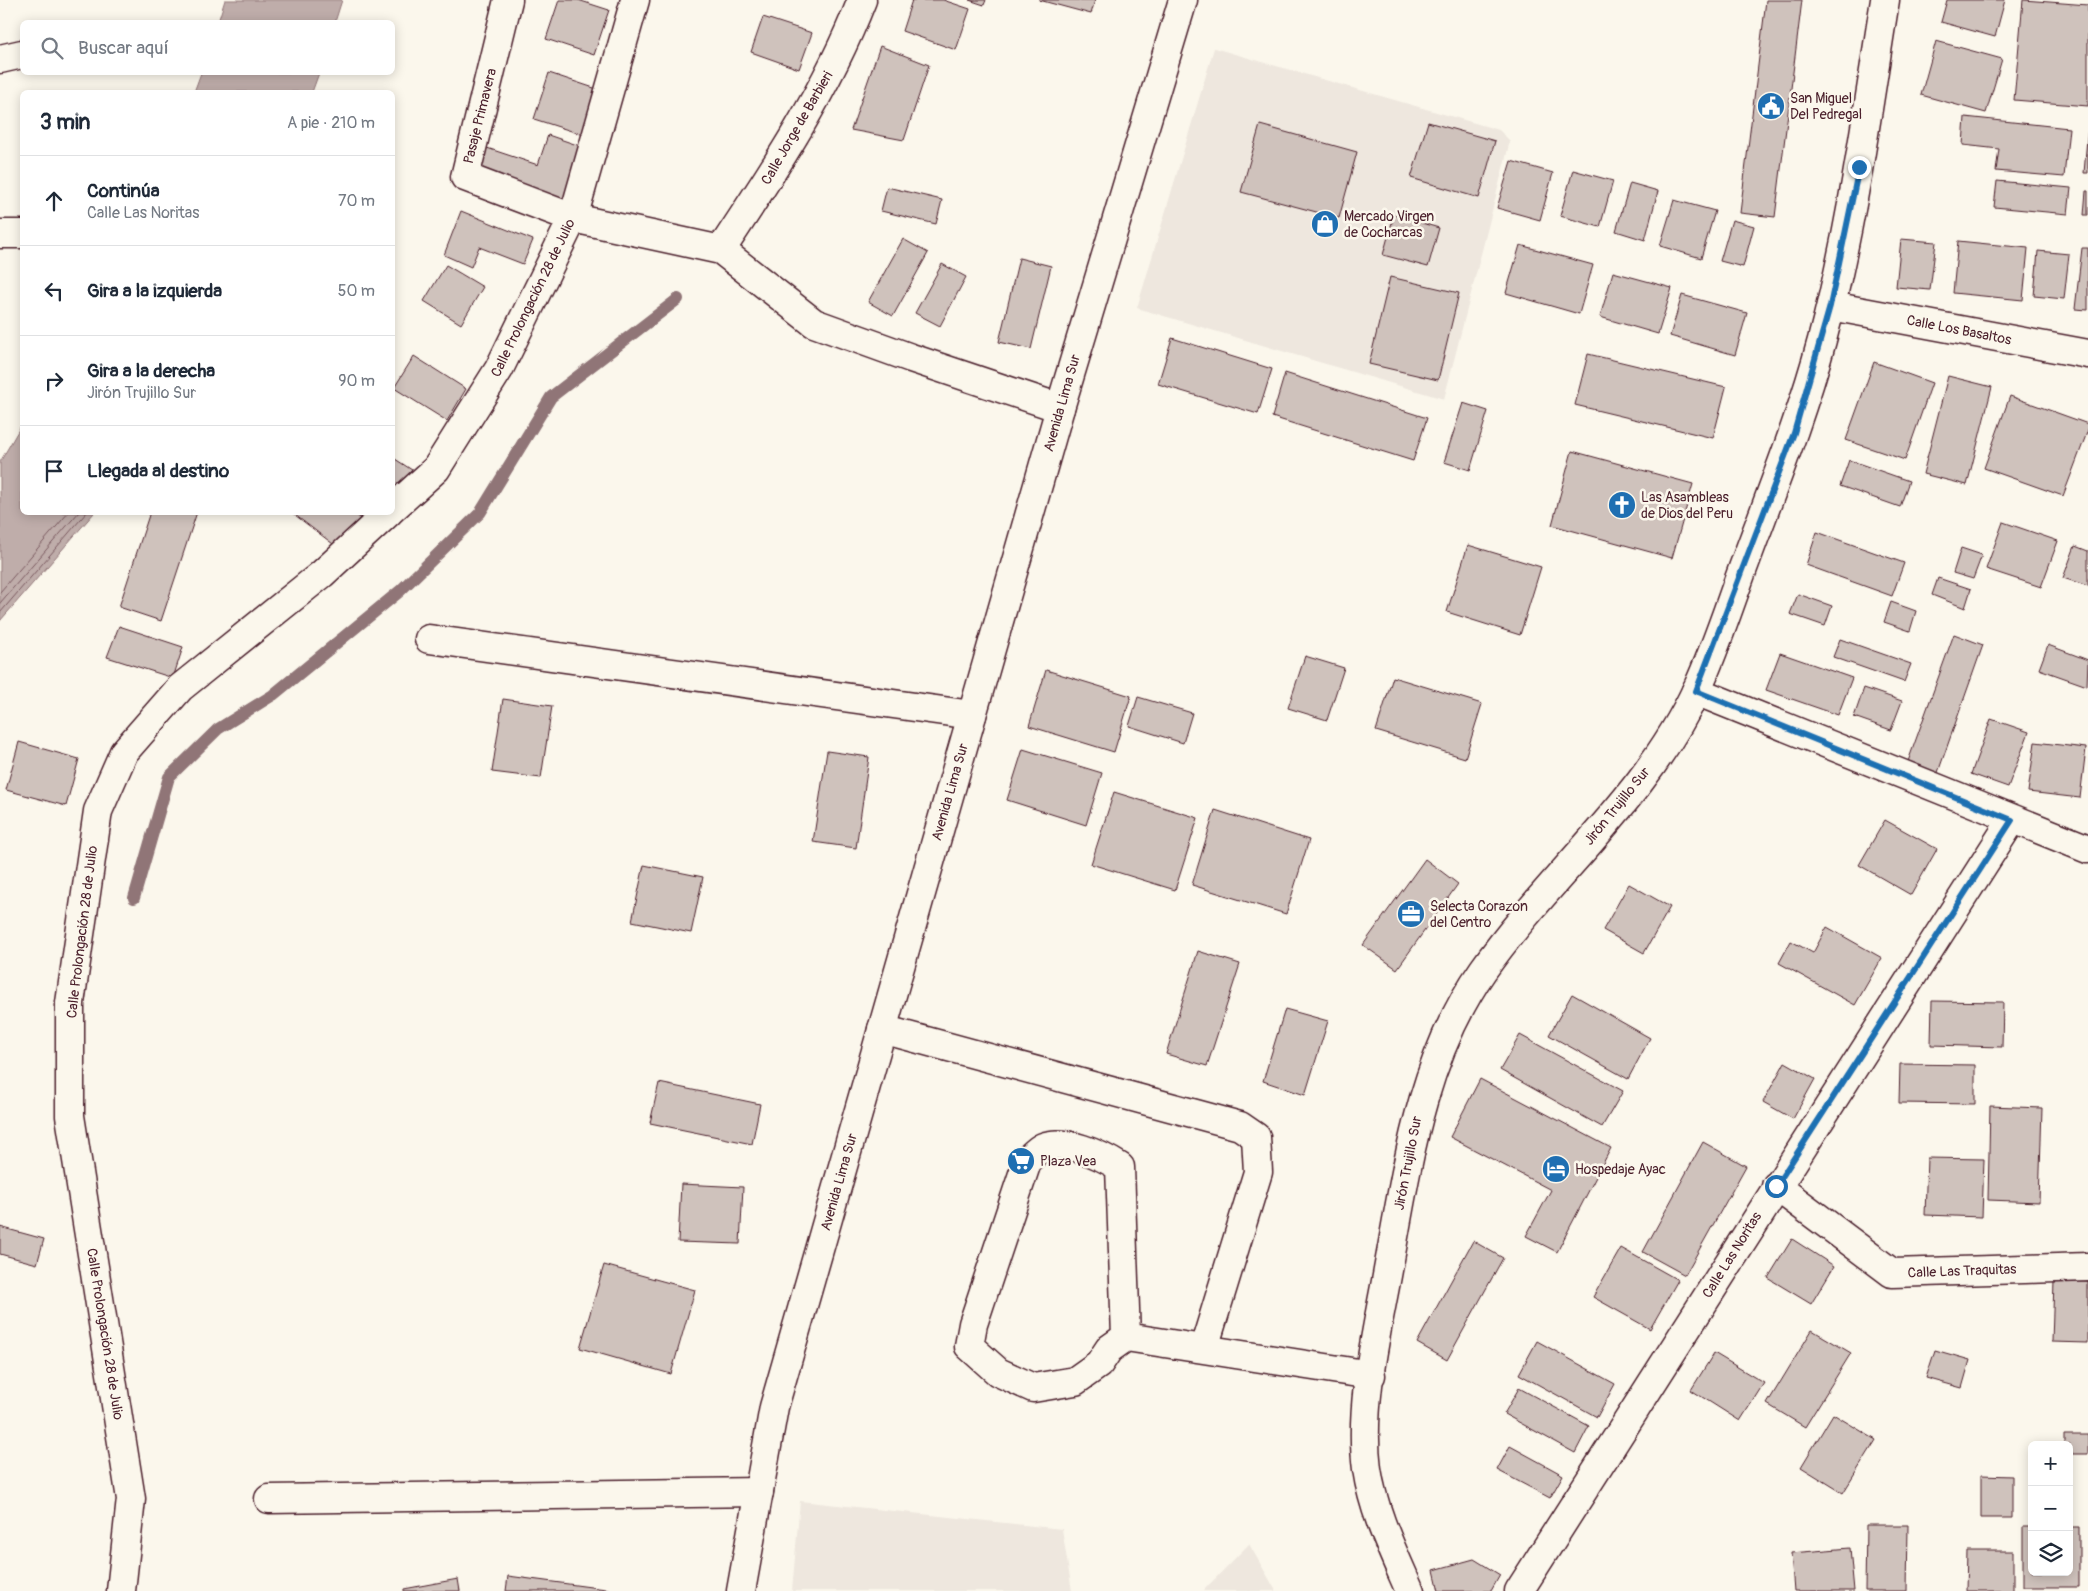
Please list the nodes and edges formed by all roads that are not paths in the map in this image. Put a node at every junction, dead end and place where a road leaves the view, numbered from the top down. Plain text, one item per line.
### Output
1 (508, 0) edge
2 (634, 0) edge
3 (862, 0) edge
4 (1183, 0) edge
5 (1885, 0) edge
6 (20, 54) edge
7 (0, 59) edge
8 (573, 218) junction
9 (0, 234) edge
10 (20, 234) edge
11 (721, 250) junction
12 (1830, 306) junction
13 (2088, 354) edge
14 (1060, 408) junction
15 (395, 506) edge
16 (386, 515) edge
17 (429, 638) dead end
18 (1696, 691) junction
19 (972, 715) junction
20 (2012, 820) junction
21 (2088, 849) edge
22 (882, 1029) junction
23 (1776, 1186) junction
24 (2088, 1267) edge
25 (1126, 1336) junction
26 (1204, 1348) junction
27 (1370, 1375) junction
28 (759, 1492) junction
29 (269, 1499) dead end
30 (121, 1591) edge
31 (741, 1591) edge
32 (1410, 1591) edge
33 (1518, 1591) edge

1 - 8 main road, Pasaje Primavera
2 - 8 main road, Calle Prolongación 28 de Julio
3 - 11 main road, Calle Jorge de Barbieri
4 - 14 main road, Avenida Lima Sur
5 - 12 main road, Jirón Trujillo Sur
6 - 7 main road
8 - 11 main road
8 - 15 main road, Calle Prolongación 28 de Julio
9 - 10 main road
11 - 14 main road
12 - 13 main road, Calle Los Basaltos
12 - 18 main road, Jirón Trujillo Sur
14 - 19 main road, Avenida Lima Sur
16 - 30 main road, Calle Prolongación 28 de Julio
17 - 19 main road
18 - 20 main road
18 - 27 main road, Jirón Trujillo Sur
19 - 22 main road, Avenida Lima Sur
20 - 21 main road
20 - 23 main road, Calle Las Noritas
22 - 26 main road
22 - 28 main road, Avenida Lima Sur
23 - 24 main road, Calle Las Traquitas
23 - 33 main road, Calle Las Noritas
25 - 25 main road
25 - 26 main road
26 - 27 main road
27 - 32 main road, Jirón Trujillo Sur
28 - 29 main road
28 - 31 main road, Avenida Lima Sur

